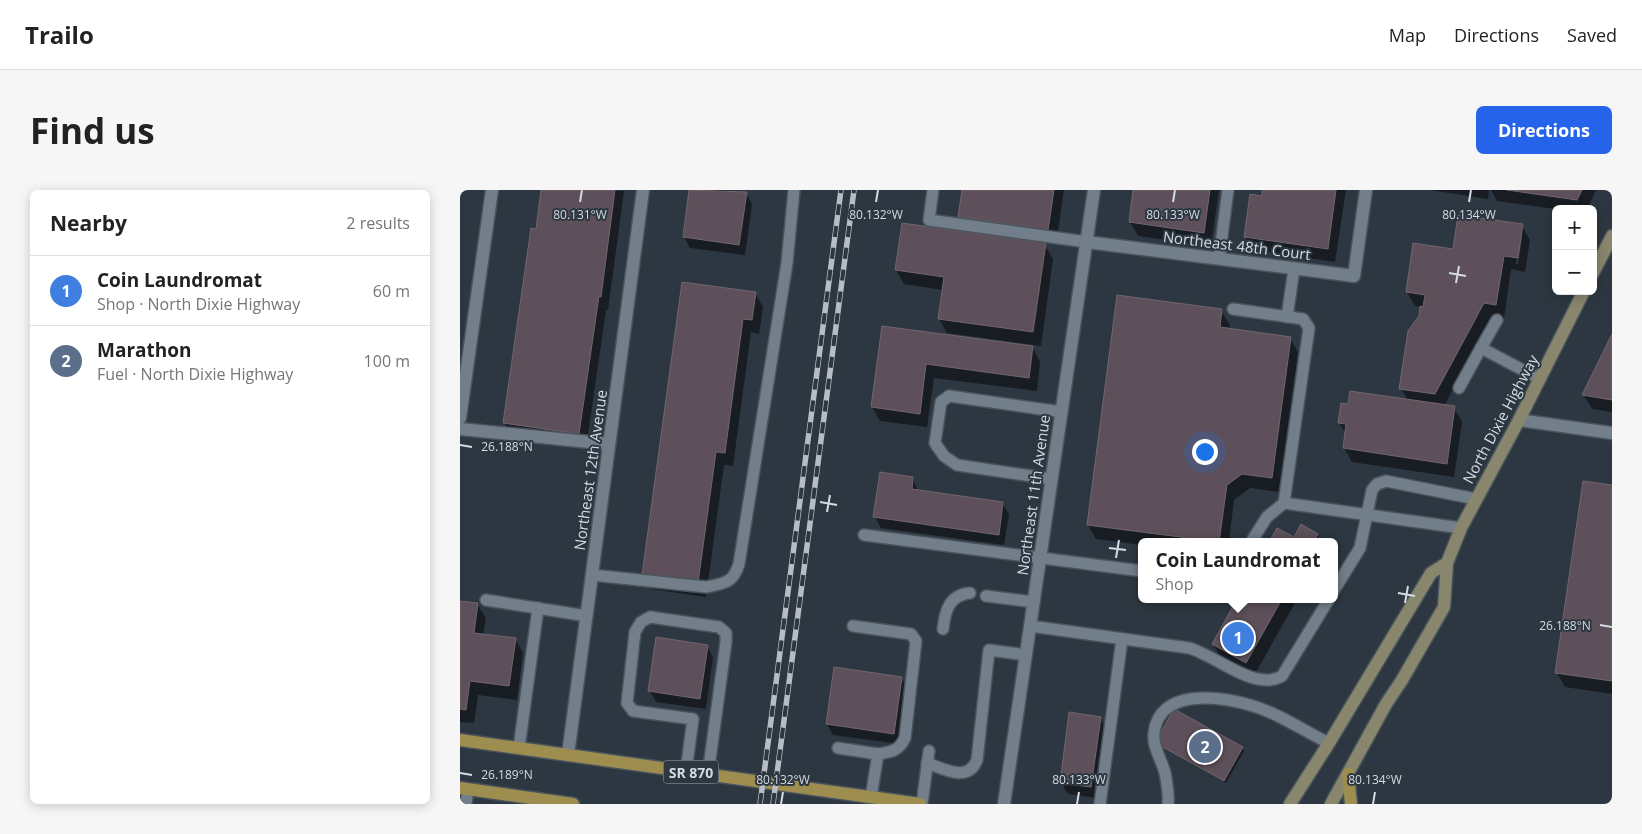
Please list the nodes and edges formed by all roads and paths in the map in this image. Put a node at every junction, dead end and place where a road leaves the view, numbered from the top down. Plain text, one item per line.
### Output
1 (492, 190) edge
2 (643, 190) edge
3 (794, 190) edge
4 (933, 190) edge
5 (1094, 190) edge
6 (1228, 190) edge
7 (1366, 190) edge
8 (1612, 236) edge
9 (1087, 242) junction
10 (1219, 259) junction
11 (1597, 265) edge
12 (1294, 269) junction
13 (1582, 295) edge
14 (1233, 309) dead end
15 (1287, 317) junction
16 (1497, 320) dead end
17 (1481, 348) junction
18 (1540, 379) junction
19 (1459, 388) dead end
20 (1062, 412) junction
21 (460, 418) edge
22 (1519, 420) junction
23 (460, 429) edge
24 (1612, 433) edge
25 (609, 444) junction
26 (1052, 480) junction
27 (1476, 499) junction
28 (1284, 503) junction
29 (1367, 514) junction
30 (1461, 528) junction
31 (864, 535) dead end
32 (1254, 538) edge
33 (1040, 557) junction
34 (1447, 563) junction
35 (1138, 570) edge
36 (592, 575) junction
37 (1338, 584) edge
38 (970, 593) dead end
39 (986, 596) dead end
40 (486, 600) dead end
41 (1034, 602) junction
42 (1327, 603) edge
43 (538, 608) junction
44 (587, 616) junction
45 (854, 626) dead end
46 (1030, 626) junction
47 (943, 629) dead end
48 (1122, 639) junction
49 (1026, 655) junction
50 (693, 719) junction
51 (714, 722) junction
52 (460, 740) edge
53 (1330, 743) junction
54 (519, 748) junction
55 (838, 748) dead end
56 (929, 751) dead end
57 (878, 754) junction
58 (568, 755) junction
59 (927, 763) junction
60 (686, 772) junction
61 (708, 774) junction
62 (1348, 774) junction
63 (464, 789) edge
64 (871, 797) junction
65 (466, 804) edge
66 (571, 804) edge
67 (921, 804) edge
68 (1004, 804) edge
69 (1100, 804) edge
70 (1168, 804) edge
71 (1290, 804) edge
72 (1331, 804) edge
73 (1351, 804) edge

1 - 21 street
2 - 25 street, Northeast 12th Avenue
3 - 36 lane
4 - 9 lane
5 - 9 street, Northeast 11th Avenue
6 - 10 lane
7 - 12 street, Northeast 48th Court
8 - 11 main road
9 - 10 street, Northeast 48th Court
9 - 20 street, Northeast 11th Avenue
10 - 12 street, Northeast 48th Court
12 - 15 lane
13 - 18 main road, North Dixie Highway
14 - 15 lane
15 - 28 lane
16 - 17 lane
17 - 18 lane
17 - 19 lane
18 - 22 main road, North Dixie Highway
20 - 26 street, Northeast 11th Avenue
20 - 26 lane
22 - 24 street
22 - 27 main road, North Dixie Highway
23 - 25 street
25 - 36 street, Northeast 12th Avenue
26 - 33 street, Northeast 11th Avenue
27 - 29 lane
27 - 30 main road, North Dixie Highway
28 - 29 lane
28 - 32 lane
29 - 30 lane
29 - 37 lane
30 - 34 main road, North Dixie Highway
31 - 33 lane
33 - 35 lane
33 - 41 street, Northeast 11th Avenue
34 - 53 main road, North Dixie Highway
34 - 62 main road, North Dixie Highway
36 - 44 street, Northeast 12th Avenue
38 - 47 lane
39 - 41 lane
40 - 43 lane
41 - 46 street, Northeast 11th Avenue
42 - 48 lane
43 - 44 lane
43 - 54 lane
44 - 58 street, Northeast 12th Avenue
45 - 57 lane
46 - 48 lane
46 - 49 street, Northeast 11th Avenue
48 - 69 lane
49 - 59 lane
49 - 68 street, Northeast 11th Avenue
50 - 51 lane
50 - 51 lane
50 - 60 lane
51 - 61 lane
52 - 54 main road, SR 870
53 - 70 lane
53 - 71 main road, North Dixie Highway
54 - 58 main road, SR 870
55 - 57 lane
56 - 59 lane
57 - 64 lane
58 - 60 main road, SR 870
59 - 67 lane
60 - 61 main road, SR 870
61 - 64 main road, SR 870
62 - 72 main road, North Dixie Highway
62 - 73 main road
63 - 65 lane
63 - 66 main road
64 - 67 main road, SR 870

